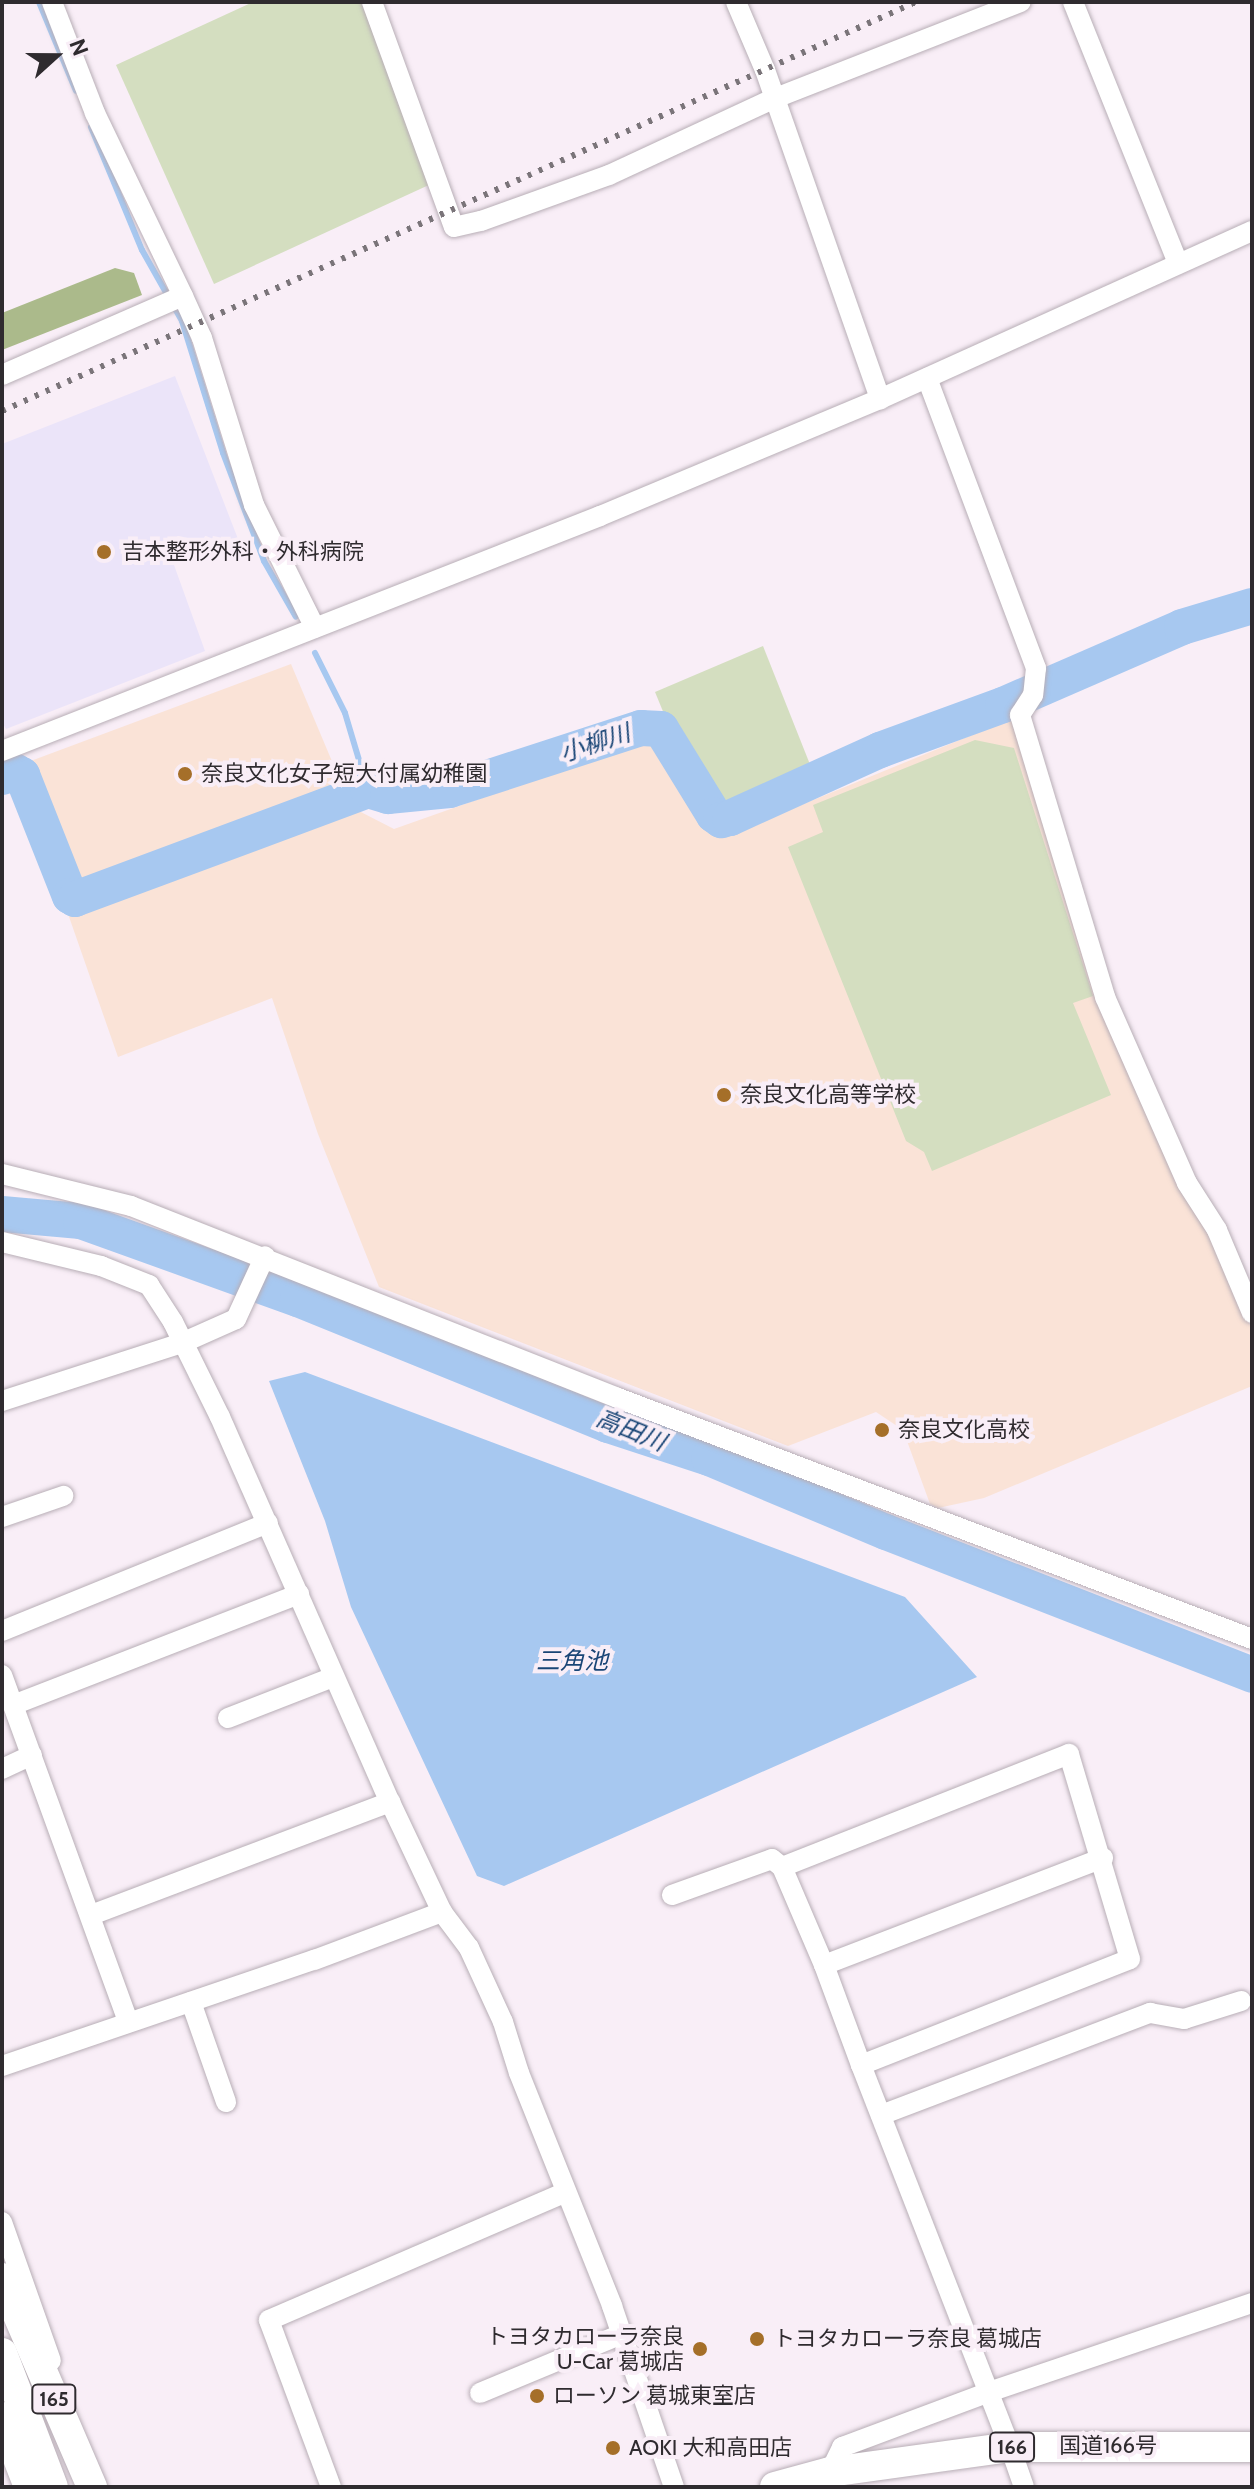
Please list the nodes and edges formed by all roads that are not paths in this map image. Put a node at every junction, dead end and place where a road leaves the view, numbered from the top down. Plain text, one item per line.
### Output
1 (52, 2) edge
2 (372, 2) edge
3 (736, 2) edge
4 (1021, 2) edge
5 (1073, 2) edge
6 (773, 99) junction
7 (1252, 231) edge
8 (1178, 263) junction
9 (183, 296) junction
10 (2, 375) edge
11 (927, 378) junction
12 (880, 399) junction
13 (315, 628) junction
14 (2, 751) edge
15 (2, 1174) edge
16 (2, 1242) edge
17 (262, 1263) junction
18 (1252, 1313) edge
19 (182, 1343) junction
20 (2, 1401) edge
21 (63, 1496) dead end
22 (2, 1517) edge
23 (268, 1523) junction
24 (299, 1594) junction
25 (2, 1631) edge
26 (1252, 1639) edge
27 (2, 1675) edge
28 (333, 1677) junction
29 (13, 1705) junction
30 (228, 1718) dead end
31 (32, 1755) junction
32 (2, 1769) edge
33 (390, 1802) junction
34 (1103, 1858) junction
35 (782, 1867) junction
36 (672, 1895) dead end
37 (442, 1912) junction
38 (91, 1915) junction
39 (824, 1965) junction
40 (1241, 2001) dead end
41 (191, 2002) junction
42 (128, 2022) junction
43 (861, 2065) junction
44 (2, 2066) edge
45 (226, 2102) dead end
46 (881, 2115) junction
47 (566, 2192) junction
48 (2, 2222) edge
49 (2, 2278) edge
50 (1252, 2303) edge
51 (622, 2334) junction
52 (2, 2353) edge
53 (989, 2392) junction
54 (480, 2393) dead end
55 (2, 2417) edge
56 (1010, 2447) junction
57 (1252, 2447) edge
58 (830, 2472) junction
59 (90, 2482) edge
60 (29, 2487) edge
61 (53, 2487) edge
62 (331, 2487) edge
63 (674, 2487) edge
64 (775, 2487) edge
65 (1024, 2487) edge

1 - 9 street
2 - 6 street
3 - 6 street
4 - 6 street
5 - 8 street
6 - 12 street
7 - 8 street
8 - 11 street
9 - 10 street
9 - 13 street
11 - 12 street
11 - 18 street
12 - 13 street
13 - 14 street
15 - 17 street
16 - 19 street
17 - 19 street
17 - 26 street
19 - 20 street
19 - 23 street
21 - 22 street
23 - 24 street
23 - 25 street
24 - 28 street
24 - 29 street
27 - 29 street
28 - 30 street
28 - 33 street
29 - 31 street
31 - 32 street
31 - 38 street
33 - 37 street
33 - 38 street
34 - 35 street
34 - 39 street
34 - 43 street
35 - 36 street
35 - 39 street
37 - 41 street
37 - 47 street
38 - 42 street
39 - 43 street
40 - 46 street
41 - 42 street
41 - 45 street
42 - 44 street
43 - 46 street
46 - 53 street
47 - 51 street
47 - 62 street
48 - 59 street
49 - 59 highway, 165
50 - 53 street
51 - 54 street
51 - 63 street
52 - 61 highway
53 - 56 street
53 - 58 street
55 - 60 highway
56 - 57 highway, 国道166号 / 166
56 - 58 highway, 国道166号 / 166
56 - 65 street
58 - 64 highway, 国道166号 / 166

